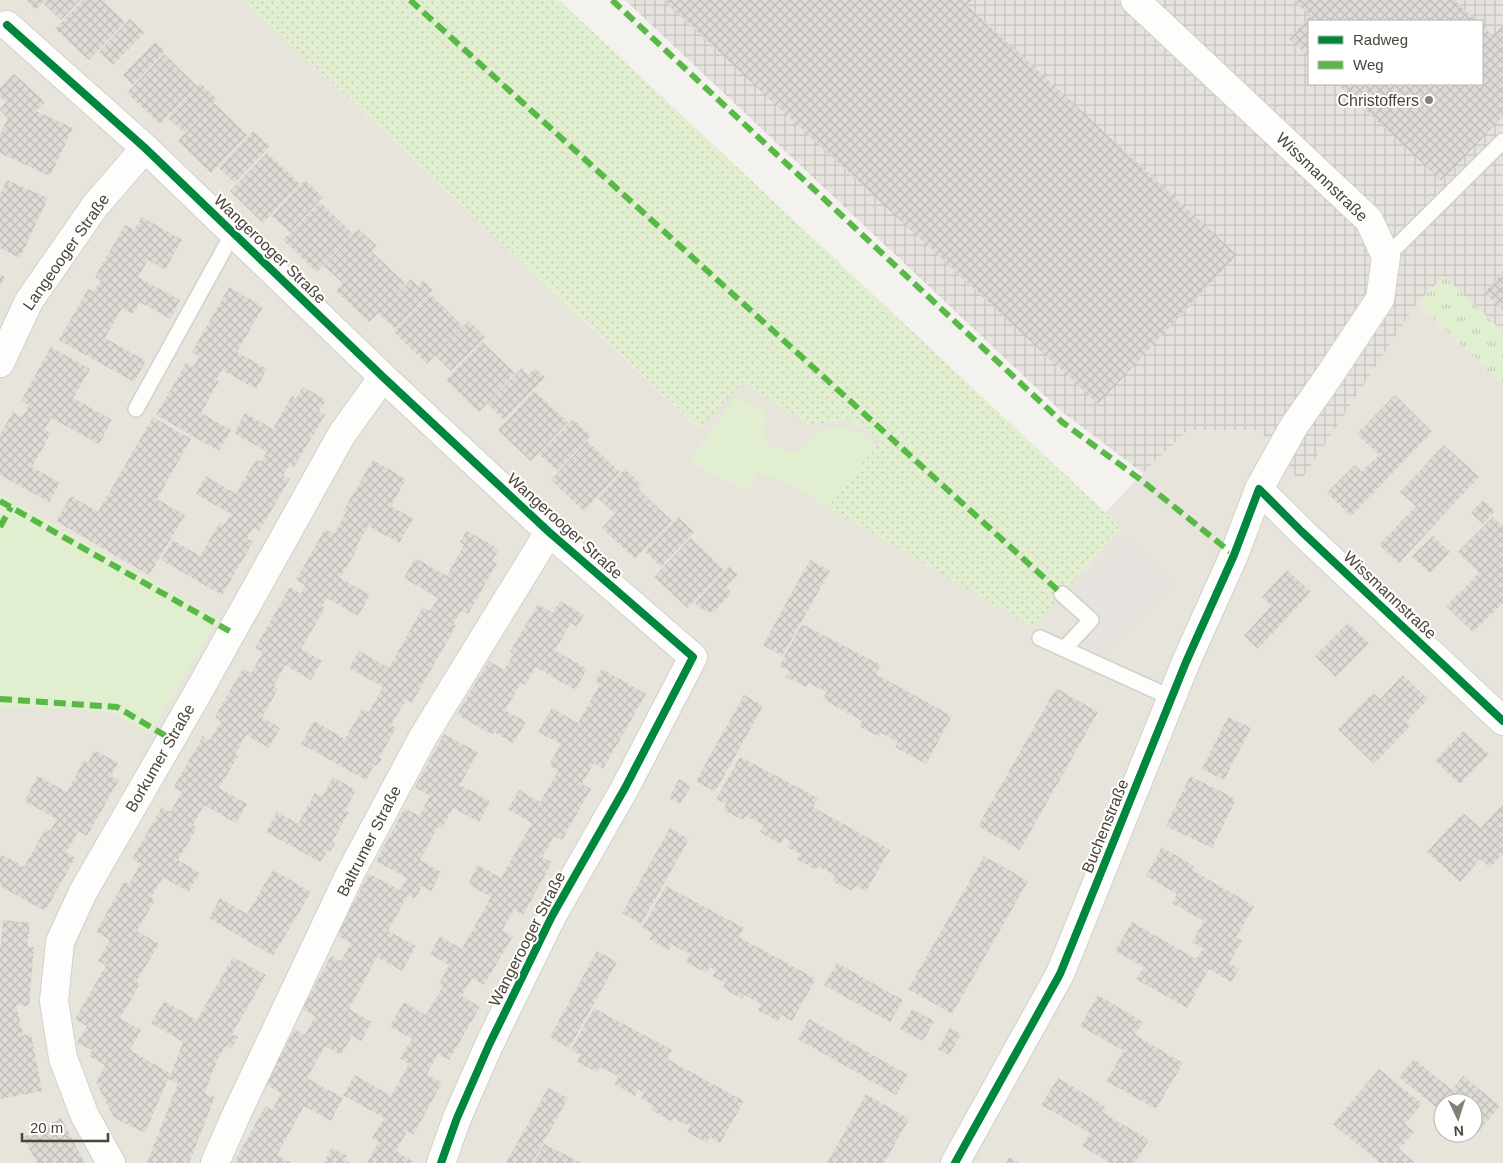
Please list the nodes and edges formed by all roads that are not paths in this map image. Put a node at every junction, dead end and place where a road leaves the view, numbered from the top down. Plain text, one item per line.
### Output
1 (1135, 0) edge
2 (7, 25) dead end
3 (1503, 141) edge
4 (145, 148) junction
5 (233, 233) junction
6 (1386, 257) junction
7 (0, 363) edge
8 (383, 377) junction
9 (136, 409) dead end
10 (1259, 488) junction
11 (549, 532) junction
12 (1062, 594) dead end
13 (1040, 638) dead end
14 (1064, 649) junction
15 (1172, 698) junction
16 (1503, 721) edge
17 (111, 1163) edge
18 (215, 1163) edge
19 (442, 1163) edge
20 (955, 1163) edge

1 - 6 street, Wissmannstraße
2 - 4 street, Wangerooger Straße
3 - 6 lane
4 - 5 street, Wangerooger Straße
4 - 7 street, Langeooger Straße
5 - 8 street, Wangerooger Straße
5 - 9 lane, Wangerooger Straße
6 - 10 street
8 - 11 street, Wangerooger Straße
8 - 17 street, Borkumer Straße
10 - 15 street, Buchenstraße
10 - 16 street, Wissmannstraße
11 - 18 street, Baltrumer Straße
11 - 19 street, Wangerooger Straße
12 - 14 lane
13 - 14 lane
14 - 15 lane
15 - 20 street, Buchenstraße

